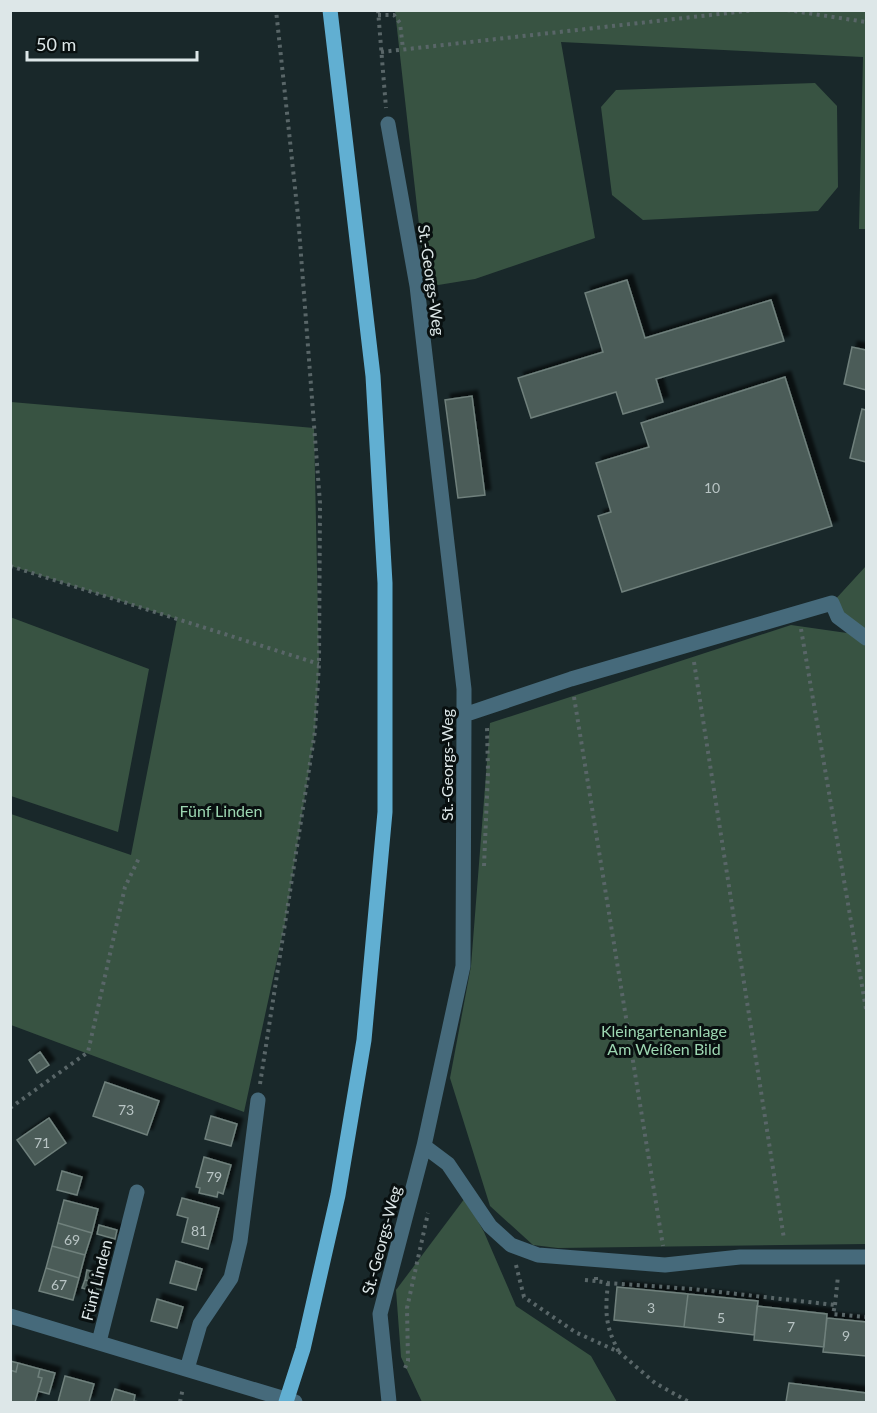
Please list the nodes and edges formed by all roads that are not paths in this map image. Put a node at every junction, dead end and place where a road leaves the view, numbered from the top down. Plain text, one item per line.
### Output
1 (330, 10) edge
2 (388, 124) road end
3 (867, 638) edge
4 (464, 715) junction
5 (258, 1100) road end
6 (424, 1146) junction
7 (137, 1192) dead end
8 (867, 1257) edge
9 (10, 1316) edge
10 (99, 1342) junction
11 (187, 1369) junction
12 (286, 1402) edge
13 (295, 1402) edge
14 (389, 1402) edge

1 - 12 main road
2 - 4 street, St.-Georgs-Weg
3 - 4 street
4 - 6 street, St.-Georgs-Weg
5 - 11 street
6 - 8 street
6 - 14 street, St.-Georgs-Weg
7 - 10 street, Fünf Linden
9 - 10 street, Fünf Linden
10 - 11 street, Fünf Linden
11 - 13 street, Fünf Linden

